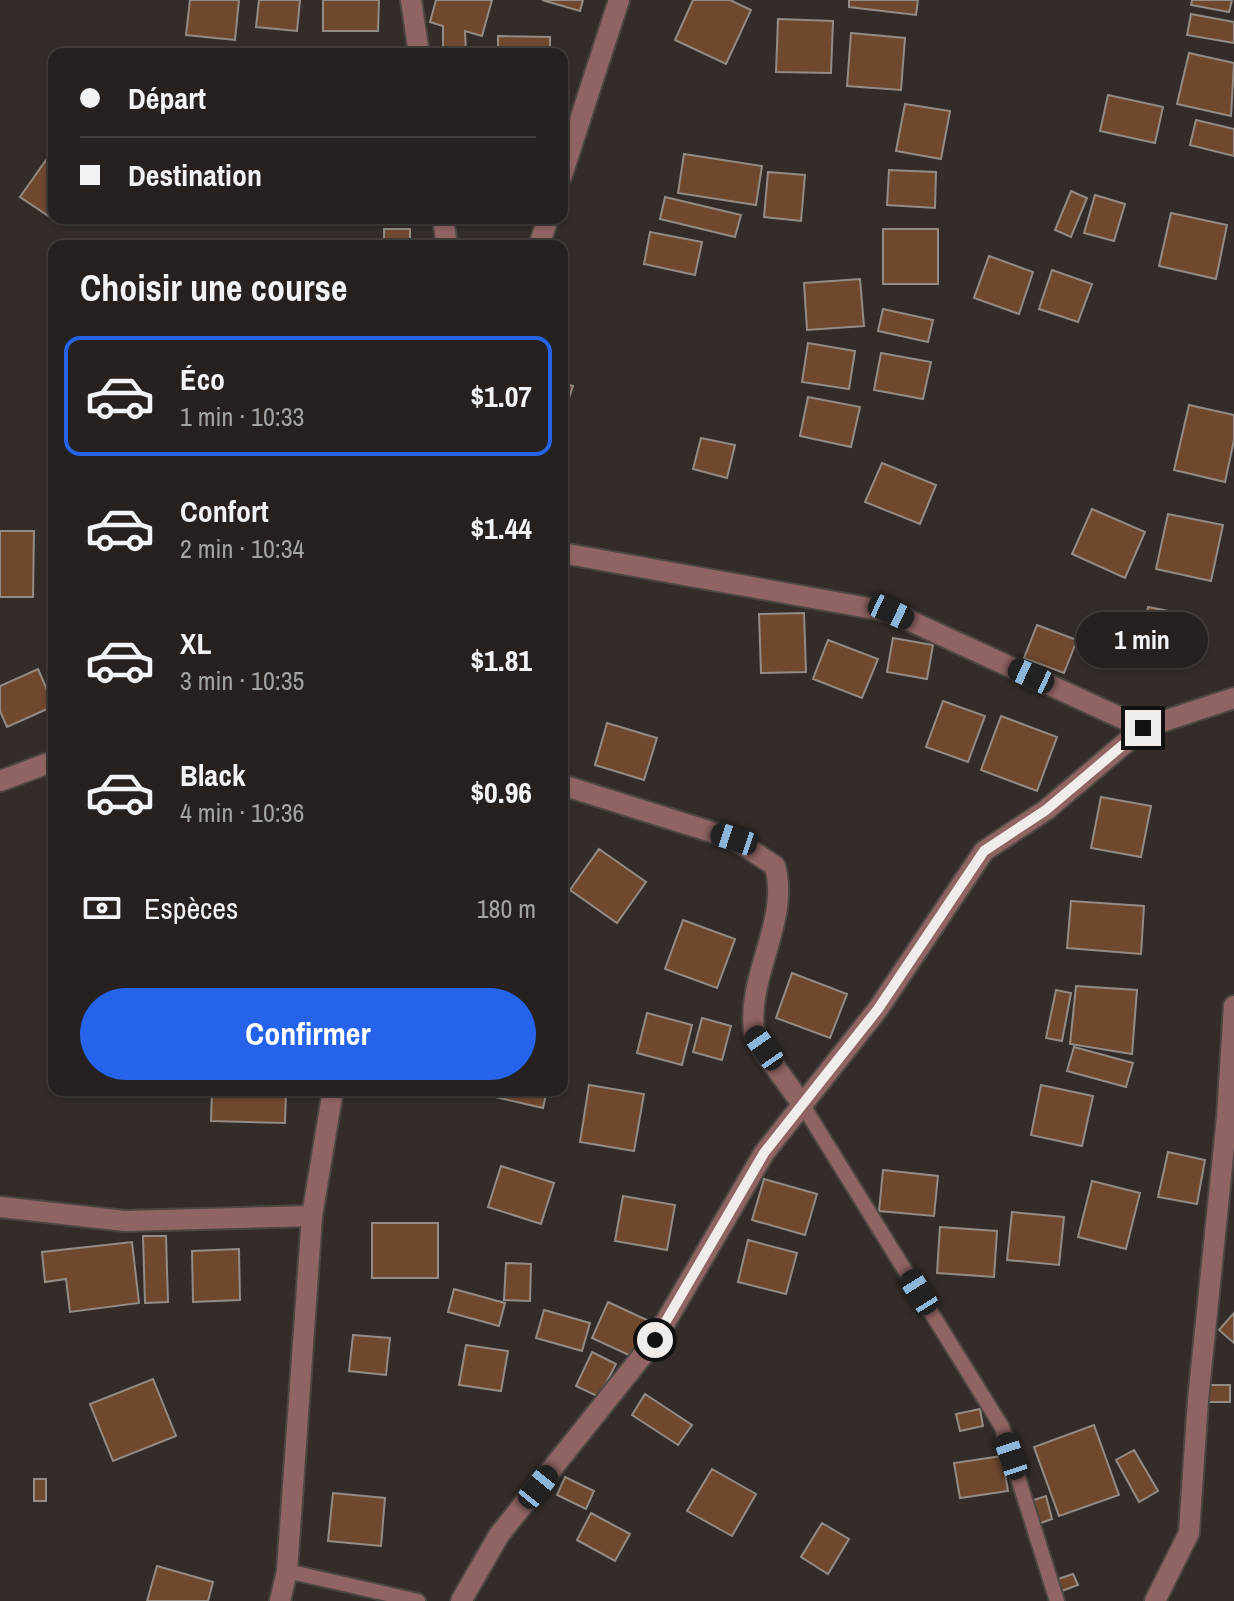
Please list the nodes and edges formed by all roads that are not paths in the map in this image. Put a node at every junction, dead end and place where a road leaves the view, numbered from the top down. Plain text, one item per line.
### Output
1 (411, 0) edge
2 (619, 0) edge
3 (418, 48) edge
4 (568, 157) edge
5 (568, 554) edge
6 (1234, 698) edge
7 (1143, 728) junction
8 (48, 763) edge
9 (0, 781) edge
10 (568, 787) edge
11 (1234, 1006) edge
12 (332, 1096) edge
13 (802, 1104) junction
14 (1231, 1117) edge
15 (10, 1208) edge
16 (312, 1216) junction
17 (0, 1217) edge
18 (287, 1571) junction
19 (280, 1601) edge
20 (418, 1601) edge
21 (461, 1601) edge
22 (1057, 1601) edge
23 (1155, 1601) edge

1 - 3 street
2 - 4 street
5 - 7 street
6 - 7 street
7 - 13 street
8 - 9 street
10 - 13 street
11 - 14 street
12 - 16 street
13 - 21 street
13 - 22 lane
14 - 23 street
15 - 16 street
15 - 17 lane
16 - 18 street
18 - 19 street
18 - 20 lane

